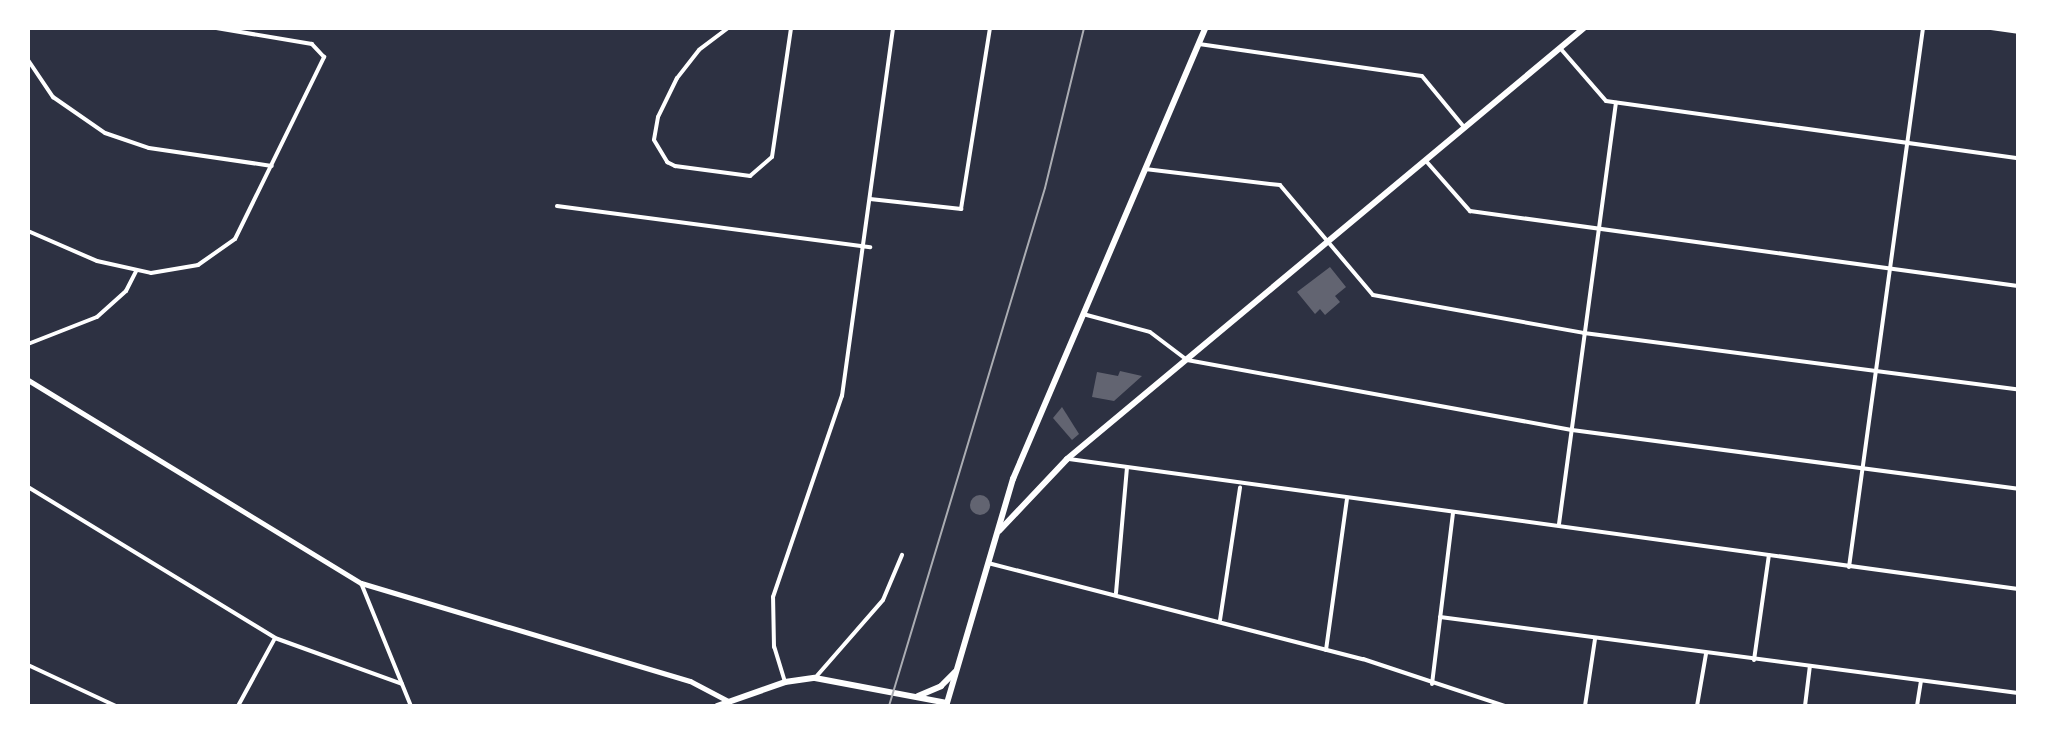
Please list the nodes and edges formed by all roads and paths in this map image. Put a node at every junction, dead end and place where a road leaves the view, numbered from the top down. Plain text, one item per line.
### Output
1 (216, 28) edge
2 (728, 28) edge
3 (791, 28) edge
4 (893, 28) edge
5 (990, 28) edge
6 (1205, 28) edge
7 (1584, 28) edge
8 (1923, 28) edge
9 (1991, 28) edge
10 (2018, 32) edge
11 (1199, 44) junction
12 (1560, 48) junction
13 (28, 60) edge
14 (1616, 103) junction
15 (1464, 127) junction
16 (1906, 144) junction
17 (2018, 158) edge
18 (1426, 161) junction
19 (272, 166) junction
20 (1145, 169) junction
21 (870, 199) junction
22 (557, 206) dead end
23 (1599, 229) junction
24 (28, 231) edge
25 (1328, 242) junction
26 (867, 247) junction
27 (1890, 269) junction
28 (136, 271) junction
29 (2018, 286) edge
30 (1081, 313) junction
31 (1584, 333) junction
32 (28, 344) edge
33 (1187, 360) junction
34 (1877, 369) junction
35 (28, 380) edge
36 (2018, 389) edge
37 (1572, 430) junction
38 (1067, 459) junction
39 (1864, 467) junction
40 (1127, 468) junction
41 (28, 487) edge
42 (1241, 487) junction
43 (2018, 489) edge
44 (1347, 499) junction
45 (1453, 513) junction
46 (1559, 524) junction
47 (996, 534) junction
48 (1769, 554) junction
49 (902, 555) dead end
50 (988, 563) junction
51 (1849, 567) junction
52 (361, 583) junction
53 (2018, 589) edge
54 (1116, 593) junction
55 (1440, 617) junction
56 (1220, 620) junction
57 (275, 638) junction
58 (1595, 639) junction
59 (1326, 650) junction
60 (1706, 654) junction
61 (1754, 660) junction
62 (28, 665) edge
63 (1810, 667) junction
64 (957, 670) junction
65 (815, 678) junction
66 (1921, 681) junction
67 (785, 682) junction
68 (402, 684) junction
69 (1432, 684) junction
70 (2018, 693) edge
71 (914, 696) junction
72 (728, 701) junction
73 (947, 705) edge
74 (116, 706) edge
75 (238, 706) edge
76 (411, 706) edge
77 (717, 706) edge
78 (959, 706) edge
79 (1505, 706) edge
80 (1585, 706) edge
81 (1697, 706) edge
82 (1805, 706) edge
83 (1917, 706) edge

1 - 19 street
2 - 3 street
4 - 21 street
5 - 21 street
6 - 11 main road
7 - 12 main road
8 - 16 street
9 - 10 street
11 - 15 street
11 - 20 main road
12 - 14 street
12 - 15 main road
13 - 19 street
14 - 16 street
14 - 23 street
15 - 18 main road
16 - 17 street
16 - 27 street
18 - 23 street
18 - 25 main road
19 - 28 street
20 - 25 street
20 - 30 main road
21 - 26 street
22 - 26 street
23 - 27 street
23 - 31 street
24 - 28 street
25 - 31 street
25 - 33 main road
26 - 67 street
27 - 29 street
27 - 34 street
28 - 32 street
30 - 33 street
30 - 47 main road
31 - 34 street
31 - 37 street
33 - 37 street
33 - 38 main road
34 - 36 street
34 - 39 street
35 - 52 street
37 - 39 street
37 - 46 street
38 - 40 street
38 - 47 main road
39 - 43 street
39 - 51 street
40 - 42 street
40 - 54 street
41 - 57 street
42 - 44 street
42 - 56 street
44 - 45 street
44 - 59 street
45 - 46 street
45 - 55 street
46 - 48 street
47 - 50 main road
48 - 51 street
48 - 61 street
49 - 65 street
50 - 54 street
50 - 64 main road
51 - 53 street
52 - 68 street
52 - 72 street
54 - 56 street
55 - 58 street
55 - 69 street
56 - 59 street
57 - 68 street
57 - 75 street
58 - 60 street
58 - 80 street
59 - 69 street
60 - 61 street
60 - 81 street
61 - 63 street
62 - 74 street
63 - 66 street
63 - 82 street
64 - 71 main road
64 - 73 main road
65 - 67 main road
65 - 71 main road
66 - 70 street
66 - 83 street
67 - 72 main road
68 - 76 street
69 - 79 street
71 - 73 main road
72 - 77 main road
73 - 78 street

